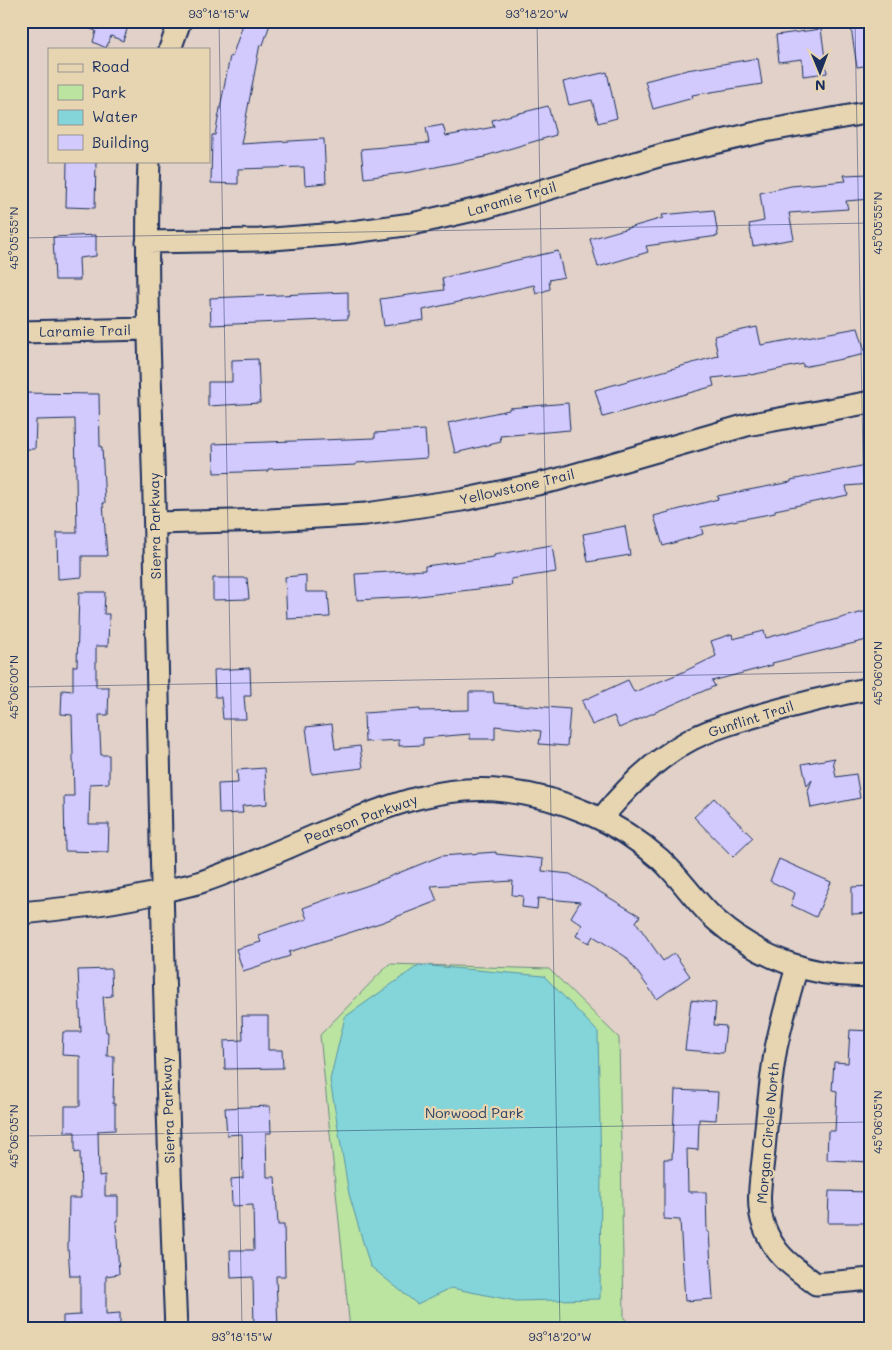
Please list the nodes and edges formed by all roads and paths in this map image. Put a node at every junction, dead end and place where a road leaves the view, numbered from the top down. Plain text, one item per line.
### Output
1 (180, 21) edge
2 (170, 48) edge
3 (871, 112) edge
4 (148, 162) edge
5 (147, 242) junction
6 (148, 329) junction
7 (21, 332) edge
8 (871, 402) edge
9 (155, 523) junction
10 (871, 688) edge
11 (601, 818) junction
12 (162, 892) junction
13 (21, 912) edge
14 (797, 967) junction
15 (871, 975) edge
16 (871, 1279) edge
17 (176, 1329) edge

1 - 2 street
3 - 5 street, Laramie Trail
4 - 5 street, Sierra Parkway
5 - 6 street, Sierra Parkway
6 - 7 street, Laramie Trail
6 - 9 street, Sierra Parkway
8 - 9 street, Yellowstone Trail
9 - 12 street, Sierra Parkway
10 - 11 street, Gunflint Trail
11 - 12 street, Pearson Parkway
11 - 14 street, Pearson Parkway
12 - 13 street
12 - 17 street, Sierra Parkway
14 - 15 street, Pearson Parkway
14 - 16 street, Morgan Circle North

